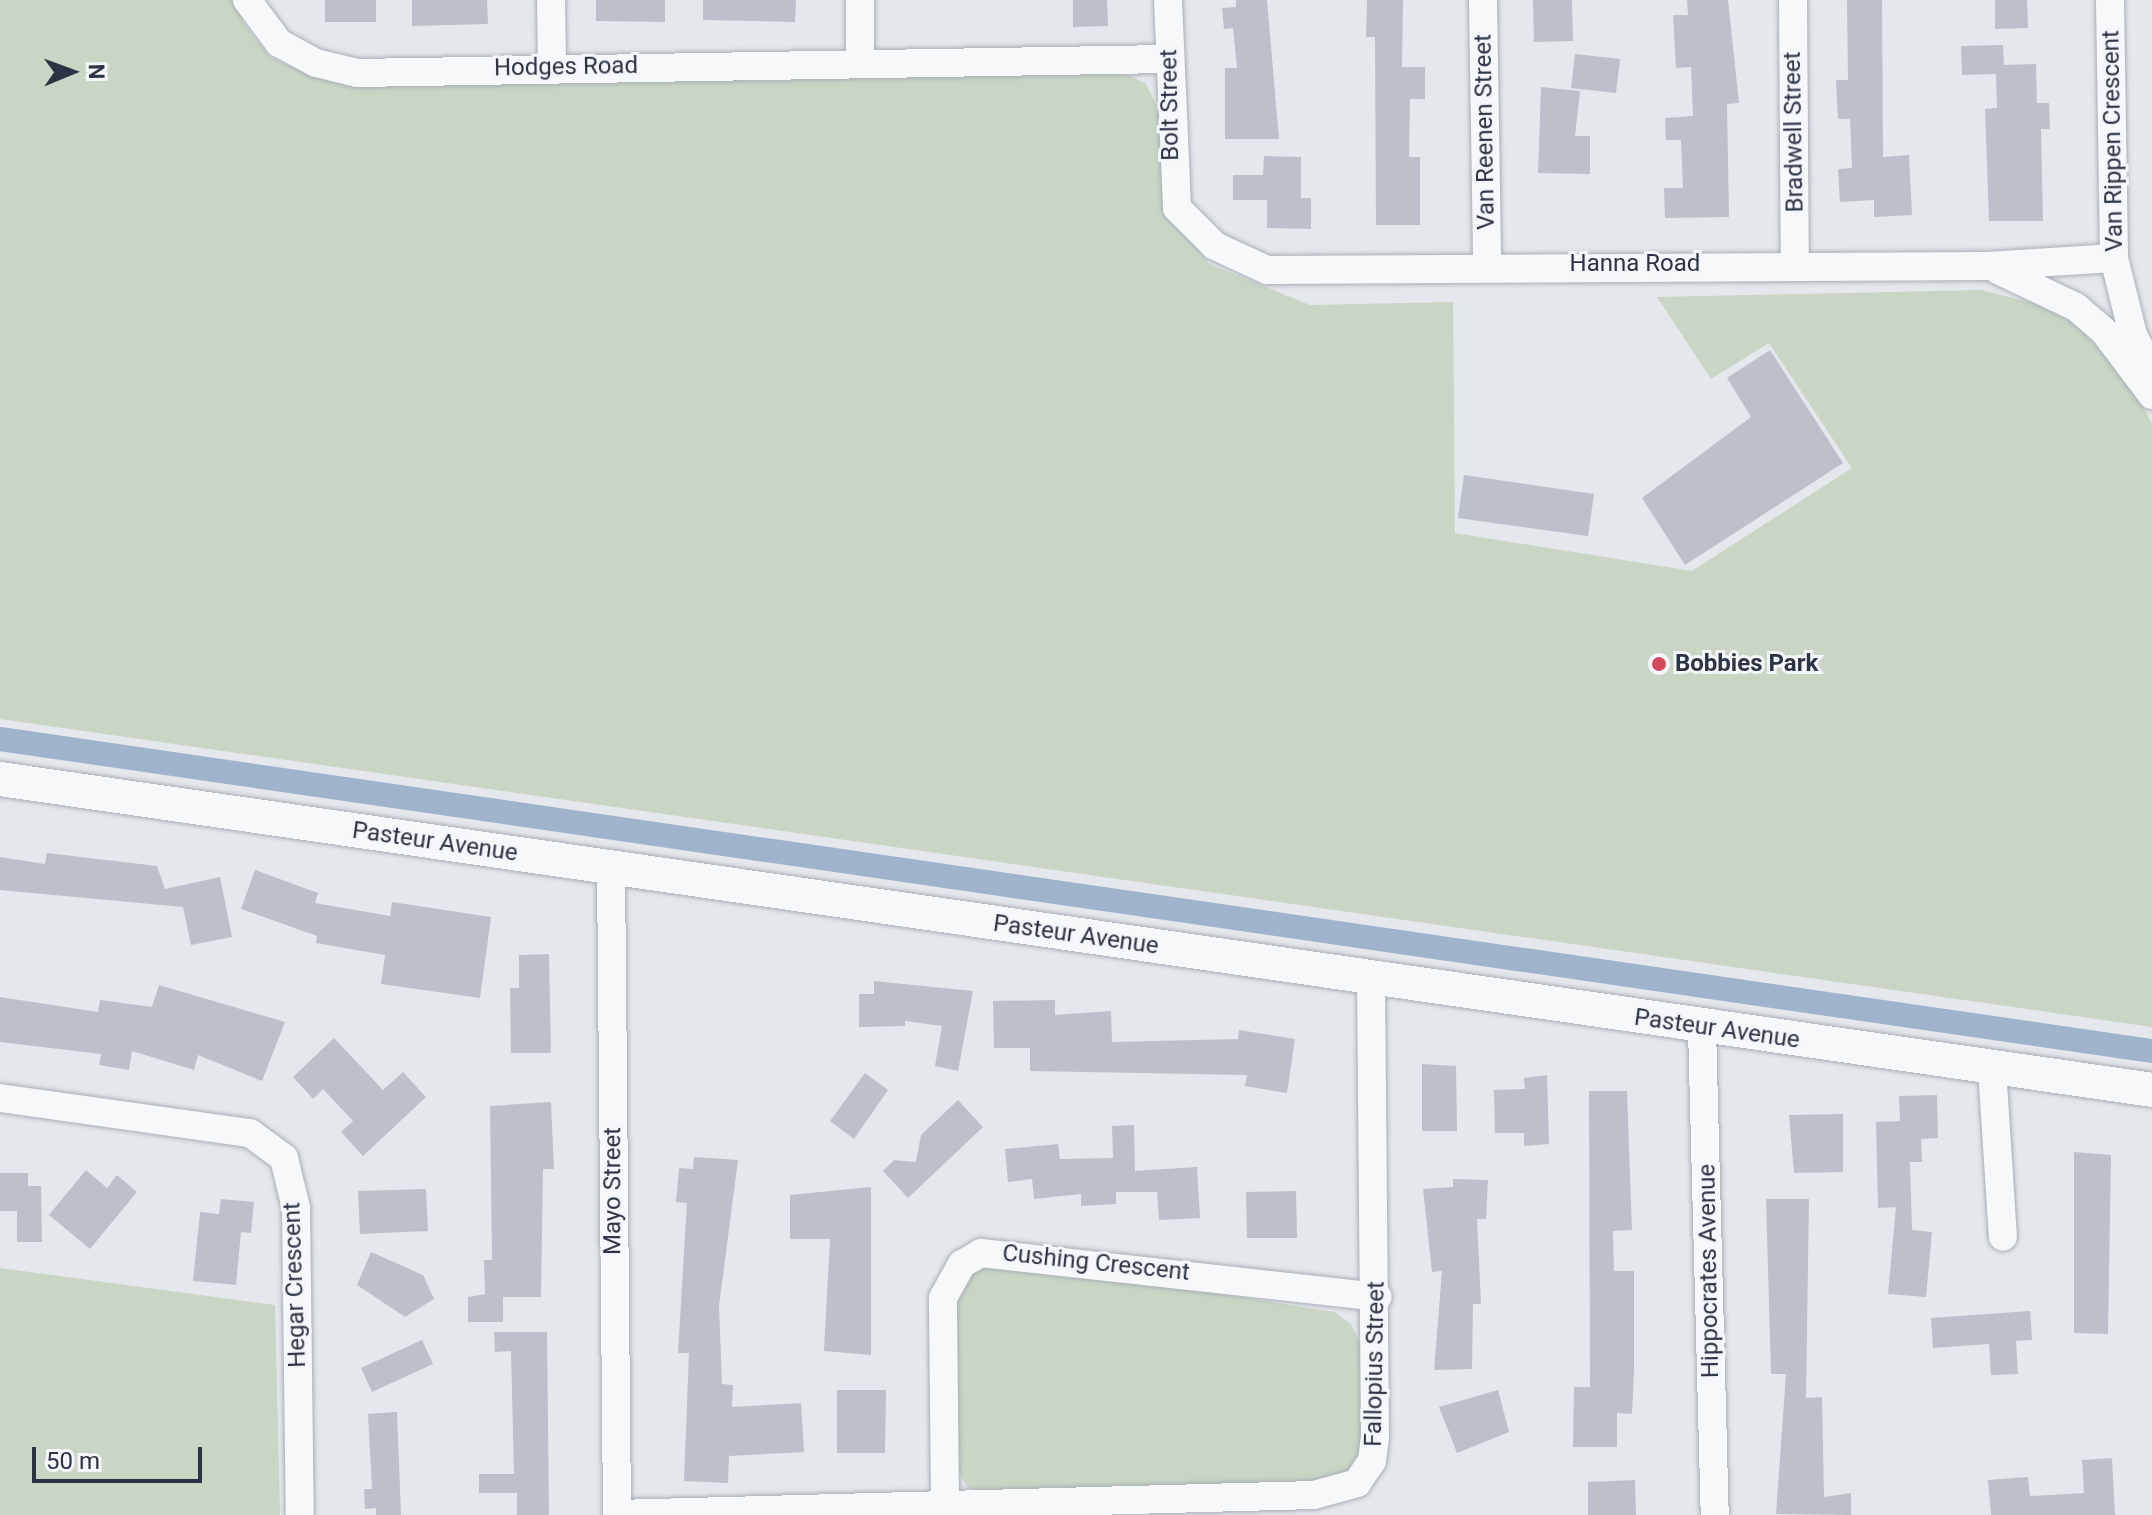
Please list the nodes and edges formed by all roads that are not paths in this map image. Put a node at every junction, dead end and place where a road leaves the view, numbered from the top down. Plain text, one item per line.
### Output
1 (247, 0) edge
2 (551, 0) edge
3 (860, 0) edge
4 (1168, 0) edge
5 (1483, 0) edge
6 (1793, 0) edge
7 (2110, 0) edge
8 (1169, 59) junction
9 (860, 63) junction
10 (552, 65) junction
11 (1177, 208) joint
12 (2114, 258) junction
13 (1487, 264) junction
14 (1795, 264) junction
15 (1987, 266) junction
16 (2152, 372) edge
17 (2152, 395) edge
18 (0, 779) edge
19 (611, 867) junction
20 (1371, 978) junction
21 (1702, 1028) junction
22 (1992, 1068) junction
23 (2152, 1090) edge
24 (0, 1098) edge
25 (2003, 1237) dead end
26 (1378, 1297) junction
27 (945, 1501) junction
28 (617, 1514) edge
29 (300, 1515) edge
30 (1715, 1515) edge

1 - 10 street, Hodges Road
2 - 10 street
3 - 9 street
4 - 8 street, Bolt Street
5 - 13 street, Van Reenen Street
6 - 14 street, Bradwell Street
7 - 12 street, Van Rippen Crescent
8 - 9 street, Hodges Road
8 - 11 street, Bolt Street
9 - 10 street, Hodges Road
11 - 13 street, Hanna Road
12 - 15 street, Hanna Road
12 - 16 street, Van Rippen Crescent
13 - 14 street, Hanna Road
14 - 15 street, Hanna Road
15 - 17 street
18 - 19 street, Pasteur Avenue
19 - 20 street, Pasteur Avenue
19 - 28 street, Mayo Street
20 - 21 street, Pasteur Avenue
20 - 26 street, Fallopius Street
21 - 22 street, Pasteur Avenue
21 - 30 street, Hippocrates Avenue
22 - 23 street, Pasteur Avenue
22 - 25 street
24 - 29 street, Hegar Crescent
26 - 27 street, Fallopius Street
26 - 27 street, Cushing Crescent
27 - 28 street, Fallopius Street

